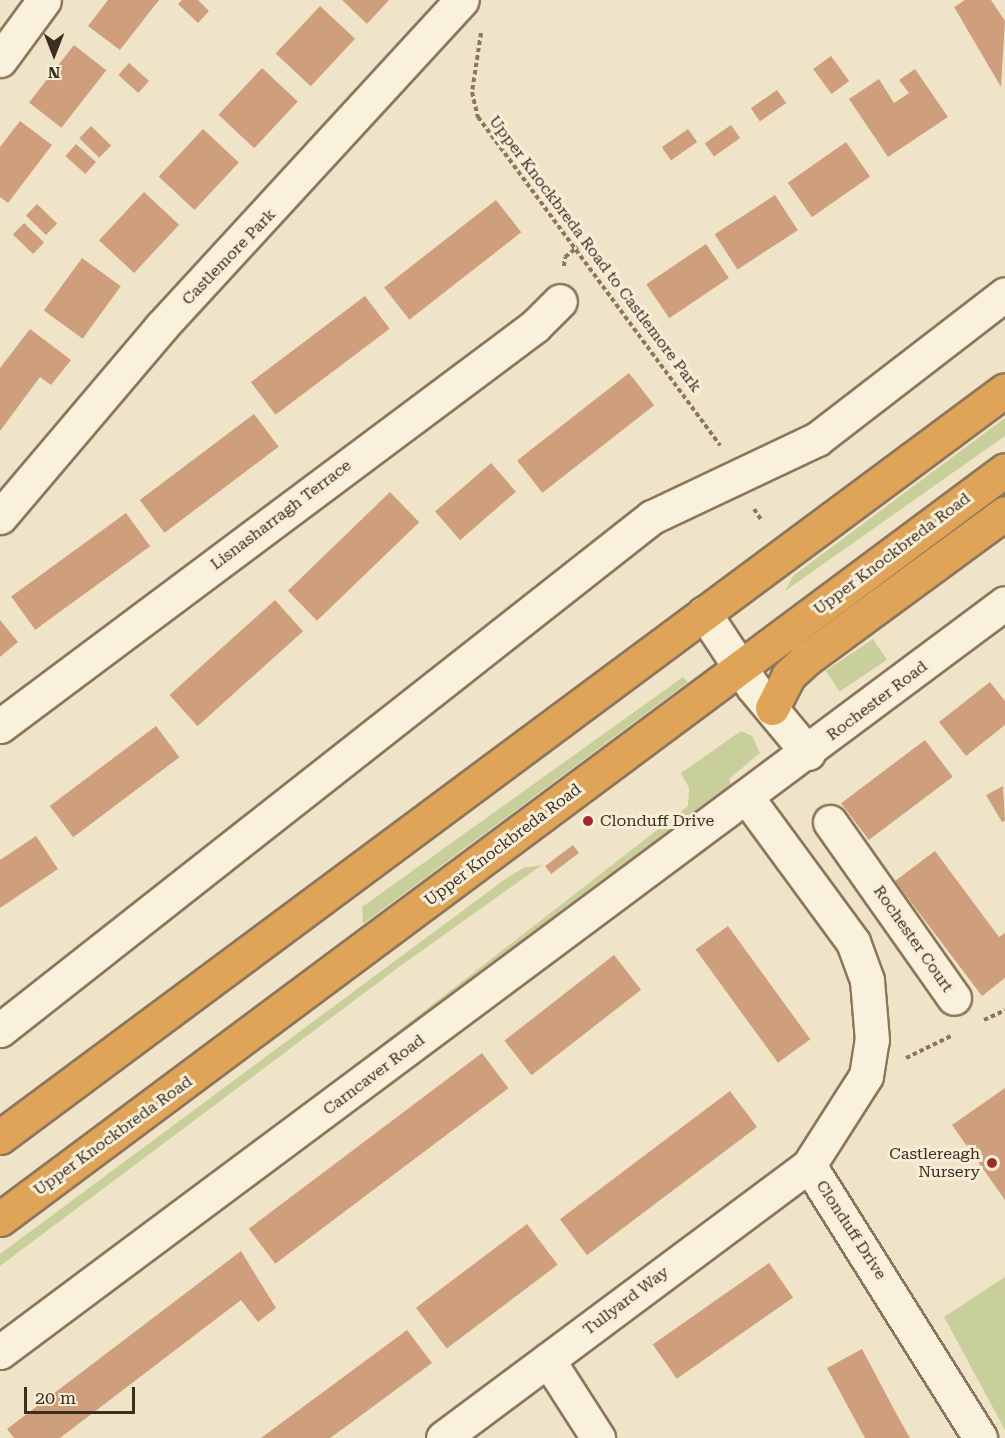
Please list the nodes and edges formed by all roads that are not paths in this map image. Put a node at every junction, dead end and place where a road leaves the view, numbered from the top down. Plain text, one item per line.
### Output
1 (44, 0) edge
2 (471, 11) edge
3 (0, 60) edge
4 (1005, 294) edge
5 (560, 301) dead end
6 (1005, 390) edge
7 (1005, 470) edge
8 (1005, 513) edge
9 (0, 517) edge
10 (1005, 603) edge
11 (704, 613) junction
12 (741, 669) junction
13 (772, 708) junction
14 (0, 726) edge
15 (808, 753) junction
16 (748, 799) junction
17 (830, 822) dead end
18 (871, 881) junction
19 (829, 909) junction
20 (954, 998) dead end
21 (0, 1030) edge
22 (0, 1137) edge
23 (809, 1165) junction
24 (0, 1219) edge
25 (0, 1352) edge
26 (548, 1360) junction
27 (443, 1438) edge
28 (598, 1438) edge
29 (980, 1438) edge

1 - 3 street
2 - 9 street, Castlemore Park
4 - 21 street
5 - 14 street, Lisnasharragh Terrace
6 - 11 highway
7 - 12 highway, Upper Knockbreda Road
8 - 13 highway
10 - 15 street, Rochester Road
11 - 12 street
11 - 22 highway
12 - 13 street
12 - 24 highway, Upper Knockbreda Road
13 - 15 street
15 - 16 street, Rochester Road
16 - 19 street, Clonduff Drive
16 - 25 street, Carncaver Road
17 - 18 street, Rochester Court
18 - 19 street, Rochester Court
18 - 20 street, Rochester Court
19 - 23 street, Clonduff Drive
23 - 26 street, Tullyard Way
23 - 29 street, Clonduff Drive
26 - 27 street, Tullyard Way
26 - 28 street

